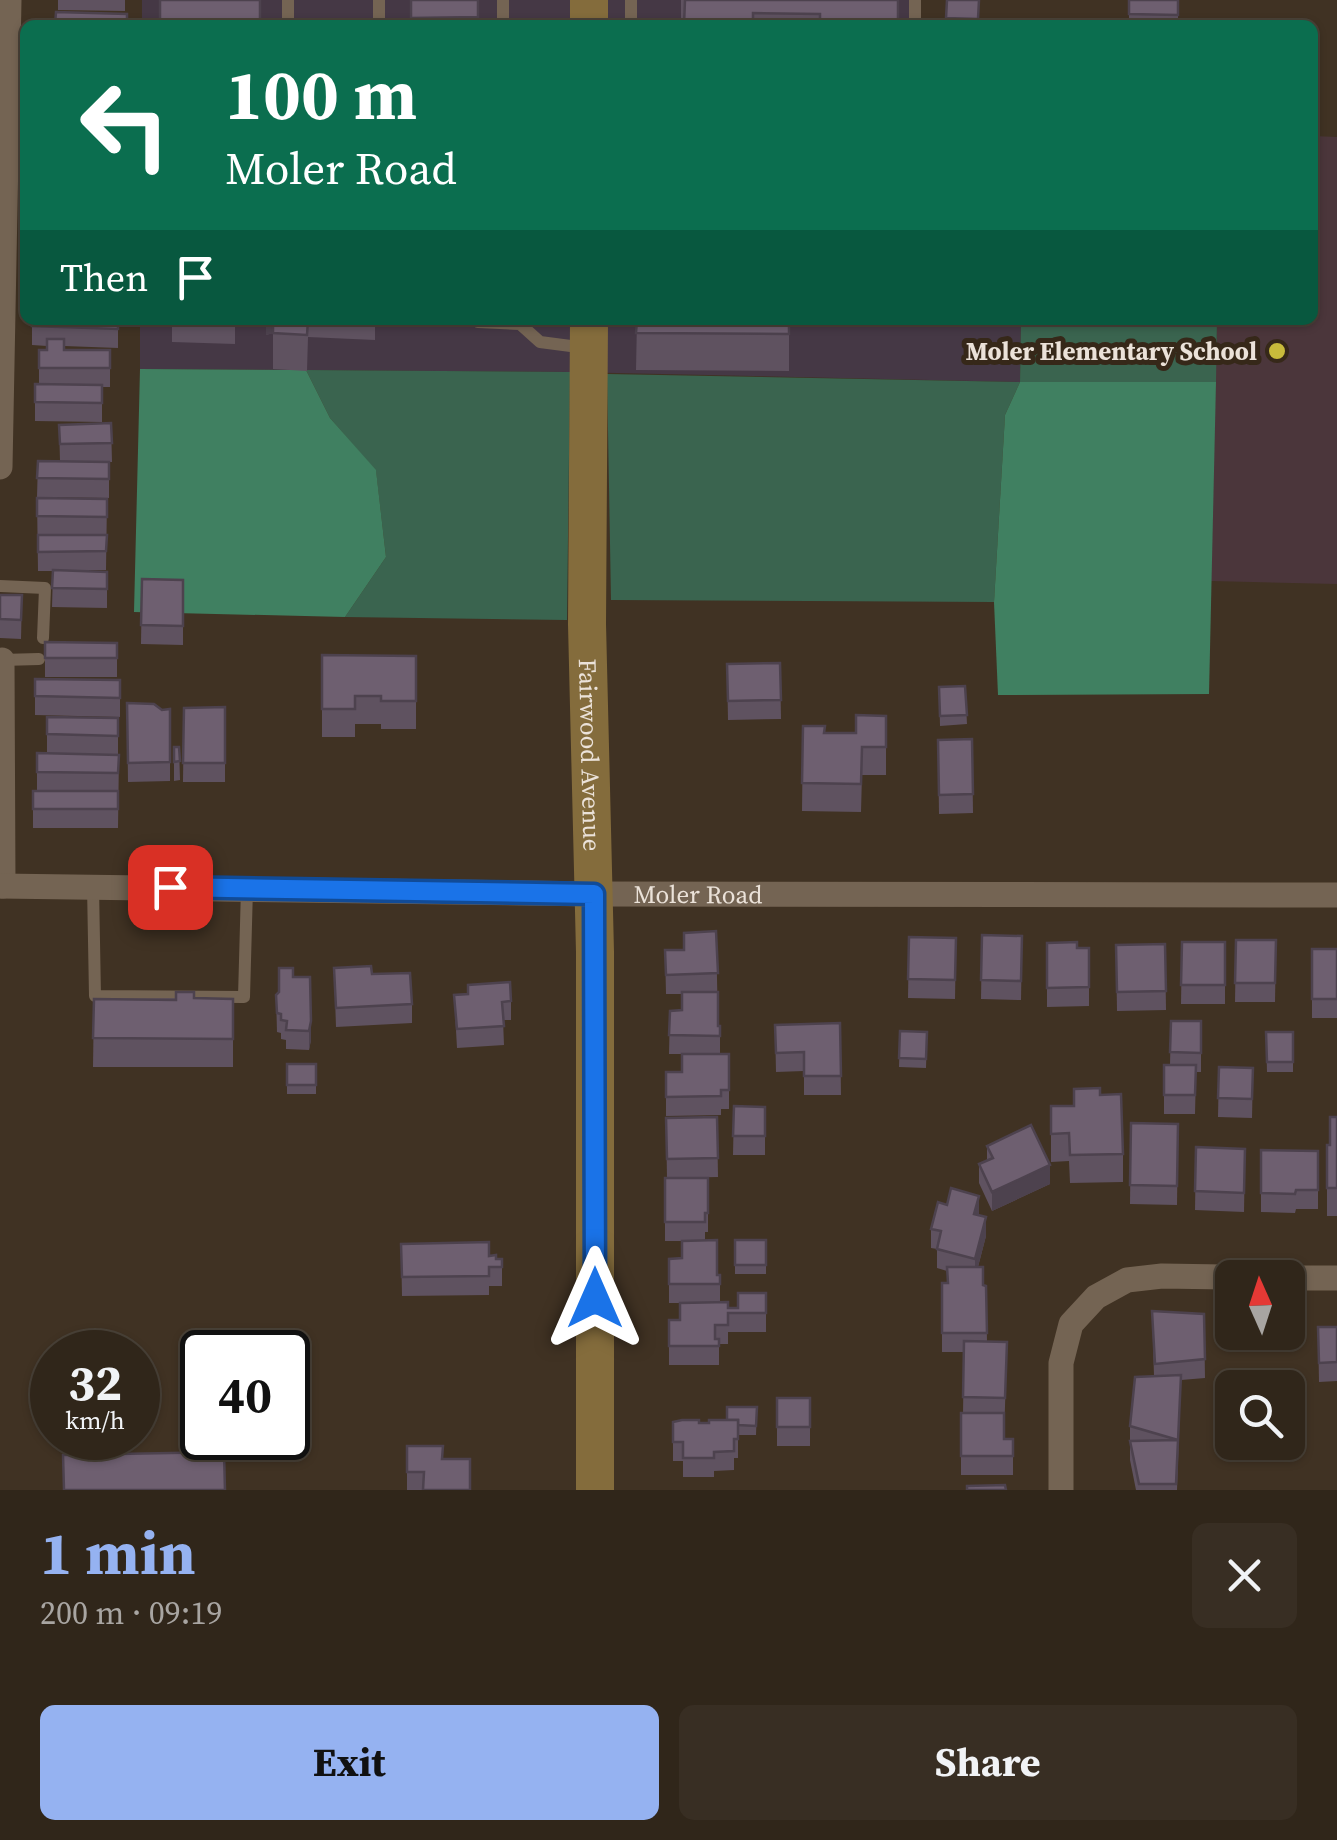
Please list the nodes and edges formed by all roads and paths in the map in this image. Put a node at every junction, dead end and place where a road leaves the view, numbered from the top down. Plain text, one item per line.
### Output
1 (9, 0) edge
2 (521, 325) edge
3 (589, 334) edge
4 (0, 467) edge
5 (0, 586) edge
6 (43, 638) edge
7 (39, 659) dead end
8 (1, 660) edge
9 (1, 886) edge
10 (93, 886) junction
11 (247, 888) junction
12 (594, 894) junction
13 (1337, 895) edge
14 (1215, 1277) edge
15 (1305, 1278) edge
16 (1337, 1278) edge
17 (595, 1490) edge
18 (1062, 1490) edge

1 - 4 street
2 - 3 lane
3 - 12 street, Fairwood Avenue
5 - 6 lane
7 - 8 lane
8 - 9 street
9 - 10 street, Moler Road
10 - 11 street, Moler Road
10 - 11 lane
11 - 12 street, Moler Road
12 - 13 street, Moler Road
12 - 17 street, Fairwood Avenue
14 - 18 street
15 - 16 street

